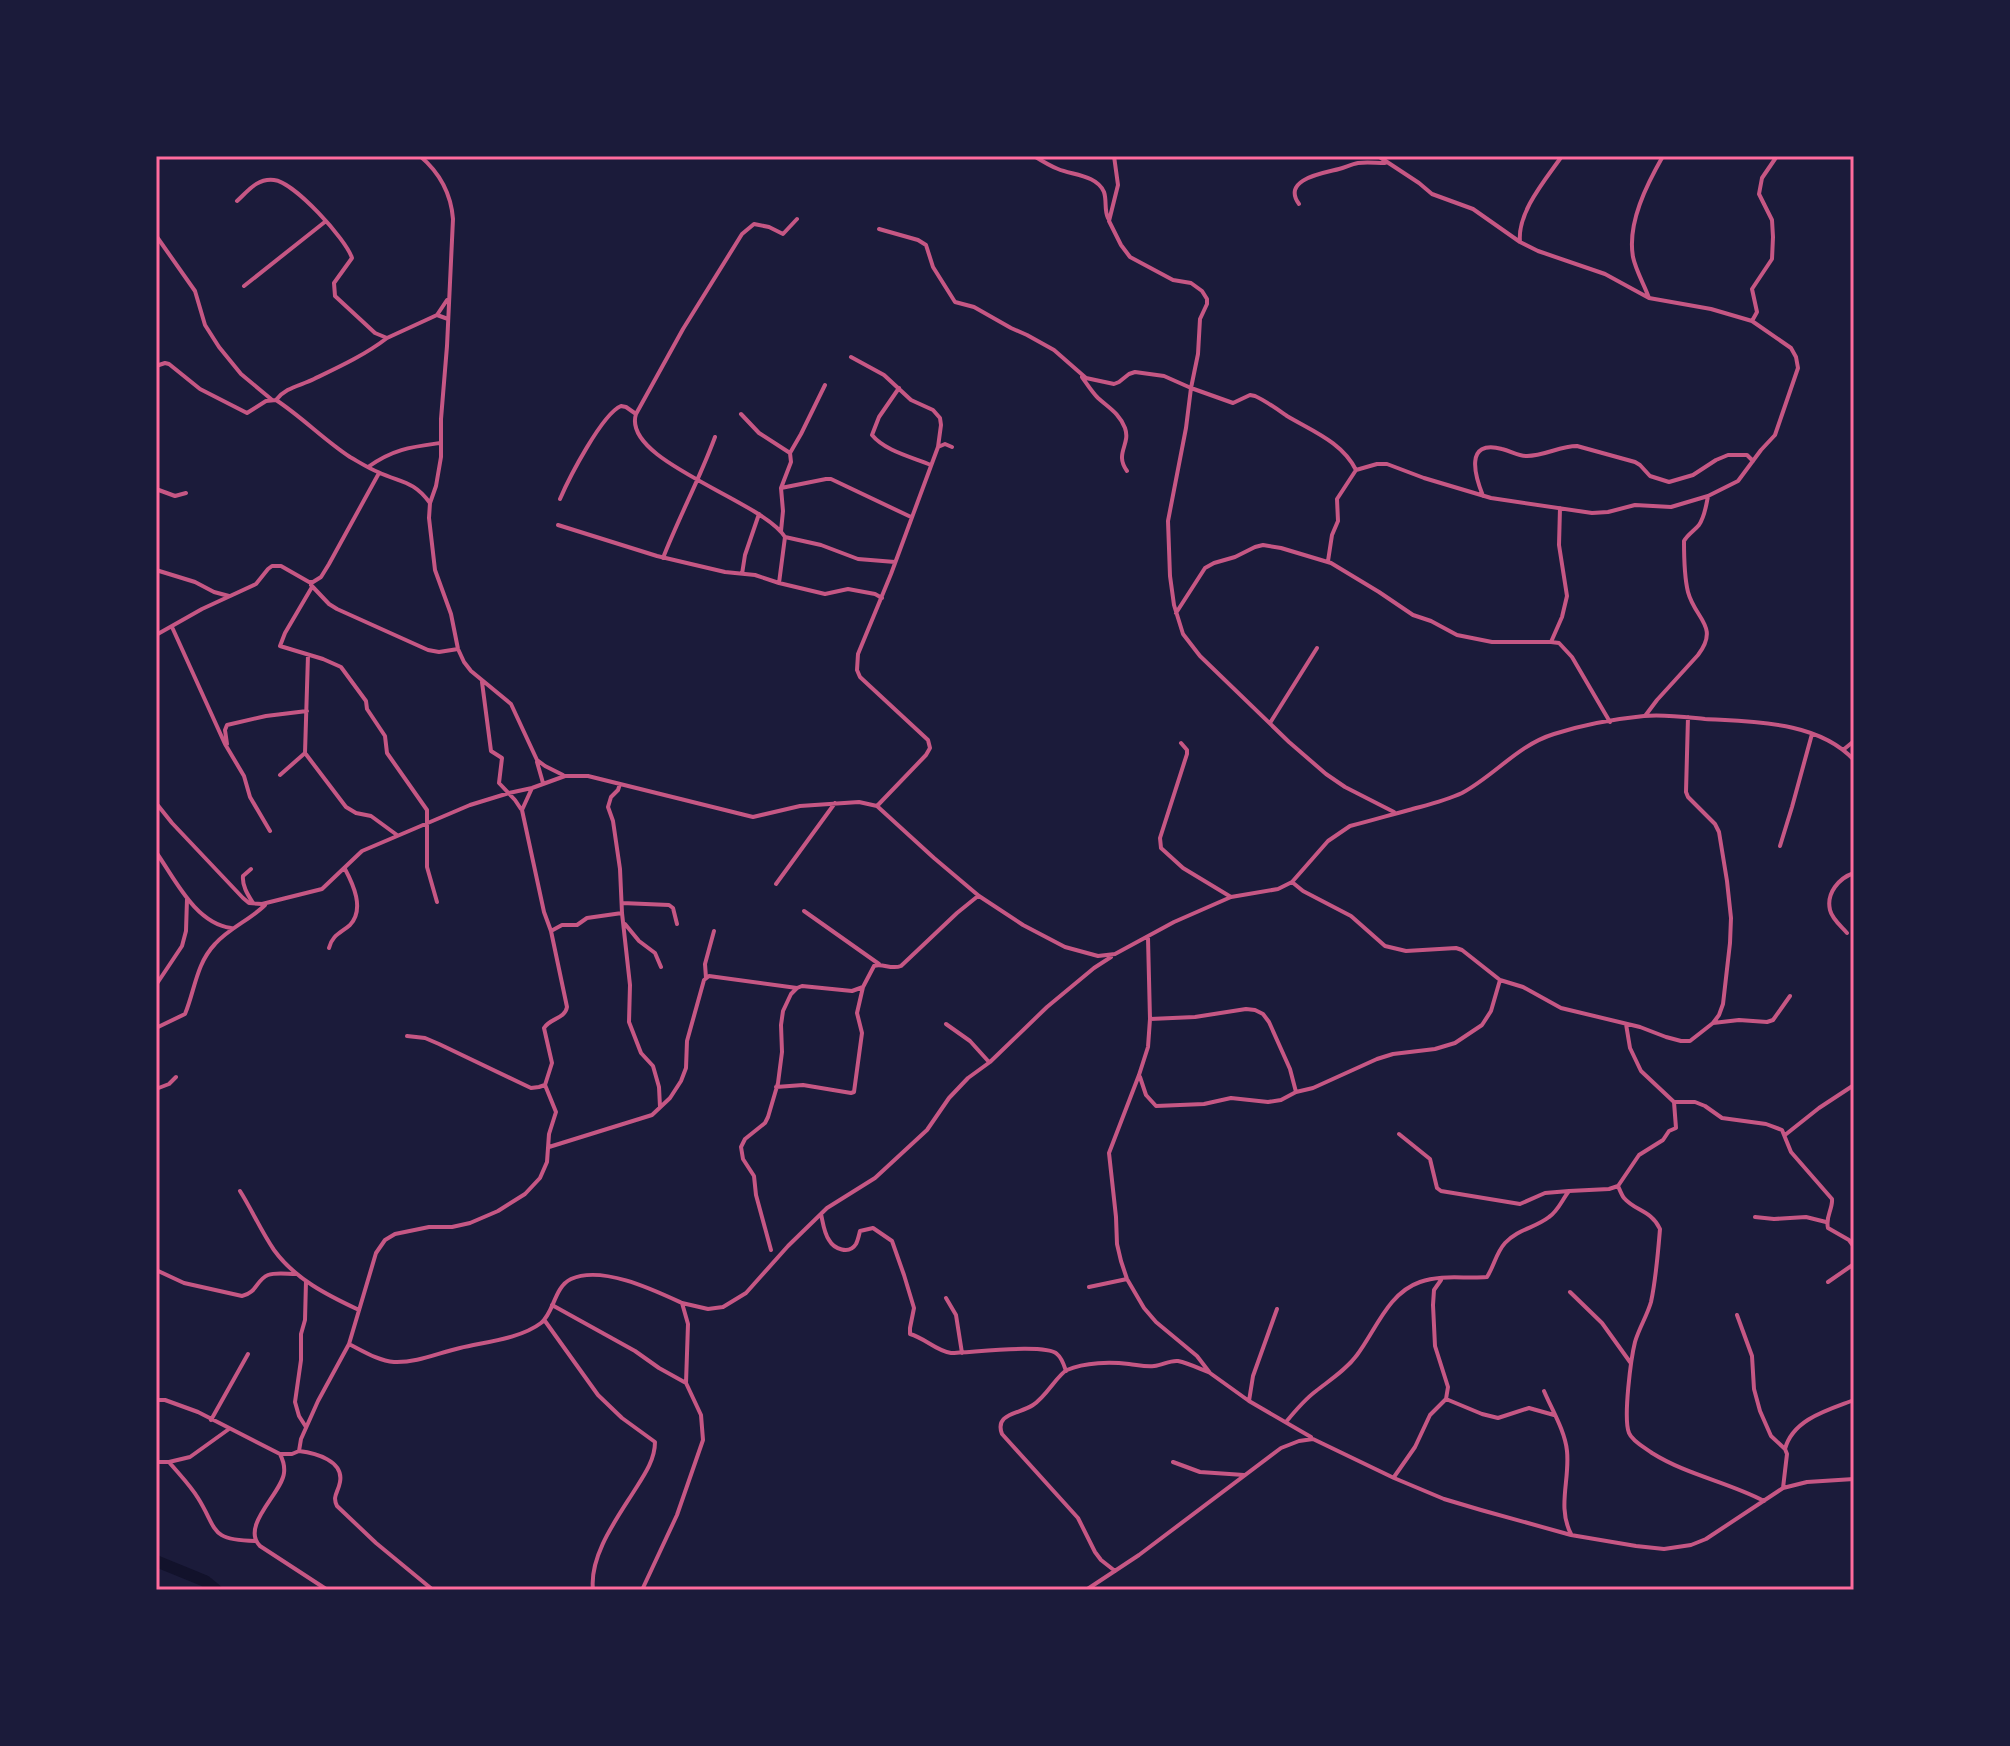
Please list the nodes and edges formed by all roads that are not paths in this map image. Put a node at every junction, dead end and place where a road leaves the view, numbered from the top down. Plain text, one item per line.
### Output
1 (420, 156) edge
2 (1034, 156) edge
3 (1114, 156) edge
4 (1378, 156) edge
5 (1562, 156) edge
6 (1663, 156) edge
7 (1777, 156) edge
8 (1387, 163) junction
9 (237, 201) dead end
10 (1299, 204) dead end
11 (797, 219) dead end
12 (326, 221) junction
13 (1109, 221) junction
14 (879, 229) dead end
15 (157, 237) edge
16 (1520, 242) junction
17 (244, 286) dead end
18 (449, 298) junction
19 (1649, 298) junction
20 (437, 315) junction
21 (448, 319) junction
22 (1752, 321) junction
23 (387, 338) junction
24 (851, 357) dead end
25 (156, 366) edge
26 (1081, 375) junction
27 (825, 385) dead end
28 (899, 388) junction
29 (1191, 388) junction
30 (273, 400) junction
31 (636, 414) junction
32 (741, 414) dead end
33 (715, 437) dead end
34 (440, 443) junction
35 (938, 447) junction
36 (952, 447) dead end
37 (790, 453) junction
38 (1753, 461) junction
39 (931, 465) junction
40 (368, 467) junction
41 (1356, 470) junction
42 (1127, 471) dead end
43 (379, 473) junction
44 (697, 479) junction
45 (781, 488) junction
46 (156, 489) edge
47 (186, 493) dead end
48 (1483, 496) junction
49 (1708, 496) junction
50 (560, 499) dead end
51 (430, 503) junction
52 (1560, 507) junction
53 (759, 514) junction
54 (911, 517) junction
55 (558, 525) dead end
56 (781, 531) junction
57 (785, 537) junction
58 (663, 558) junction
59 (895, 562) junction
60 (1328, 562) junction
61 (156, 570) edge
62 (742, 574) junction
63 (779, 583) junction
64 (310, 584) junction
65 (231, 596) junction
66 (882, 598) junction
67 (1176, 613) junction
68 (172, 627) junction
69 (156, 635) edge
70 (1551, 642) junction
71 (1317, 648) dead end
72 (458, 649) junction
73 (308, 655) junction
74 (481, 680) junction
75 (307, 711) junction
76 (1645, 716) junction
77 (1688, 717) junction
78 (1610, 722) junction
79 (1270, 723) junction
80 (1812, 734) junction
81 (1854, 741) edge
82 (1181, 743) dead end
83 (228, 749) junction
84 (1843, 750) junction
85 (305, 753) junction
86 (537, 760) junction
87 (1854, 760) edge
88 (280, 775) dead end
89 (565, 776) junction
90 (543, 783) junction
91 (620, 784) junction
92 (532, 788) junction
93 (509, 793) junction
94 (156, 803) edge
95 (835, 803) junction
96 (877, 806) junction
97 (1396, 813) junction
98 (523, 815) junction
99 (426, 823) junction
100 (270, 831) dead end
101 (397, 835) junction
102 (1780, 846) dead end
103 (156, 852) edge
104 (251, 869) dead end
105 (345, 869) junction
106 (1854, 873) edge
107 (1292, 882) junction
108 (776, 884) dead end
109 (979, 896) junction
110 (187, 897) junction
111 (1231, 897) junction
112 (437, 902) dead end
113 (253, 903) junction
114 (267, 903) junction
115 (622, 903) junction
116 (804, 911) dead end
117 (622, 913) junction
118 (624, 922) junction
119 (677, 924) dead end
120 (233, 929) junction
121 (551, 931) junction
122 (714, 931) dead end
123 (1847, 933) dead end
124 (1148, 938) junction
125 (329, 948) dead end
126 (1115, 954) junction
127 (879, 964) junction
128 (661, 967) dead end
129 (706, 978) junction
130 (1500, 980) junction
131 (156, 985) edge
132 (863, 987) junction
133 (797, 988) junction
134 (1790, 996) dead end
135 (1150, 1019) junction
136 (1713, 1023) junction
137 (946, 1024) dead end
138 (1626, 1024) junction
139 (156, 1028) edge
140 (407, 1036) dead end
141 (989, 1062) junction
142 (1139, 1075) junction
143 (176, 1077) dead end
144 (545, 1085) junction
145 (1854, 1085) edge
146 (776, 1087) junction
147 (157, 1090) edge
148 (1296, 1092) junction
149 (1674, 1102) junction
150 (660, 1107) junction
151 (1399, 1134) dead end
152 (1785, 1135) junction
153 (549, 1147) junction
154 (1618, 1186) junction
155 (240, 1191) dead end
156 (1569, 1191) junction
157 (821, 1214) junction
158 (1755, 1217) dead end
159 (1826, 1222) junction
160 (1854, 1247) edge
161 (771, 1250) dead end
162 (1854, 1264) edge
163 (156, 1270) edge
164 (296, 1274) junction
165 (1443, 1278) junction
166 (1127, 1279) junction
167 (306, 1281) junction
168 (1828, 1282) dead end
169 (1089, 1287) dead end
170 (1570, 1292) dead end
171 (946, 1298) dead end
172 (682, 1303) junction
173 (552, 1305) junction
174 (1277, 1309) dead end
175 (359, 1310) junction
176 (1737, 1315) dead end
177 (545, 1321) junction
178 (349, 1344) junction
179 (962, 1353) junction
180 (248, 1354) dead end
181 (1632, 1364) junction
182 (1066, 1371) junction
183 (1210, 1373) junction
184 (686, 1383) junction
185 (1544, 1391) dead end
186 (1446, 1399) junction
187 (156, 1400) edge
188 (1854, 1400) edge
189 (1249, 1401) junction
190 (1555, 1415) junction
191 (211, 1420) junction
192 (1286, 1422) junction
193 (306, 1428) junction
194 (229, 1429) junction
195 (1313, 1439) junction
196 (1785, 1449) junction
197 (299, 1451) junction
198 (280, 1454) junction
199 (156, 1462) edge
200 (169, 1462) junction
201 (1173, 1462) dead end
202 (1247, 1475) junction
203 (1394, 1478) junction
204 (1854, 1479) edge
205 (1783, 1488) junction
206 (1764, 1501) junction
207 (1571, 1535) junction
208 (255, 1541) junction
209 (1115, 1571) junction
210 (326, 1589) edge
211 (433, 1590) edge
212 (593, 1590) edge
213 (642, 1590) edge
214 (1086, 1590) edge

1 - 18 street
2 - 13 street
3 - 13 street
4 - 8 street
5 - 16 street
6 - 19 street
7 - 22 street
8 - 10 street
8 - 16 street
9 - 12 street
11 - 31 street
12 - 17 street
12 - 23 street
13 - 29 street
14 - 26 street
15 - 30 street
16 - 19 street
18 - 20 street
18 - 21 street
19 - 22 street
20 - 21 street
20 - 23 street
21 - 34 street
22 - 38 street
23 - 30 street
24 - 28 street
25 - 30 street
26 - 29 street
26 - 42 street
27 - 37 street
28 - 35 street
28 - 39 street
29 - 41 street
29 - 67 street
30 - 40 street
31 - 44 street
31 - 50 street
32 - 37 street
33 - 44 street
34 - 40 street
34 - 51 street
35 - 36 street
35 - 39 street
37 - 45 street
38 - 48 street
38 - 49 street
39 - 54 street
40 - 43 street
41 - 48 street
41 - 60 street
43 - 51 street
43 - 64 street
44 - 53 street
44 - 58 street
45 - 54 street
45 - 56 street
46 - 47 street
48 - 52 street
49 - 52 street
49 - 76 street
51 - 72 street
52 - 70 street
53 - 56 street
53 - 62 street
54 - 59 street
55 - 58 street
56 - 57 street
57 - 59 street
57 - 63 street
58 - 62 street
59 - 66 street
60 - 67 street
60 - 70 street
61 - 65 street
62 - 63 street
63 - 66 street
64 - 65 street
64 - 72 street
64 - 73 street
65 - 68 street
66 - 96 street
67 - 79 street
68 - 69 street
68 - 83 street
70 - 78 street
71 - 79 street
72 - 74 street
73 - 75 street
73 - 99 street
74 - 86 street
74 - 93 street
75 - 83 street
75 - 85 street
76 - 77 street
76 - 78 street
77 - 80 street
77 - 136 street
78 - 97 street
79 - 97 street
80 - 84 street
80 - 102 street
81 - 84 street
82 - 111 street
83 - 100 street
84 - 87 street
85 - 88 street
85 - 101 street
86 - 89 street
86 - 90 street
89 - 90 street
89 - 91 street
90 - 92 street
91 - 95 street
91 - 115 street
92 - 93 street
92 - 98 street
93 - 98 street
93 - 99 street
94 - 113 street
95 - 96 street
95 - 108 street
96 - 109 street
97 - 107 street
98 - 121 street
99 - 101 street
99 - 112 street
101 - 105 street
103 - 110 street
104 - 113 street
105 - 114 street
105 - 125 street
106 - 123 street
107 - 111 street
107 - 130 street
109 - 126 street
109 - 127 street
110 - 120 street
110 - 131 street
111 - 124 street
113 - 114 street
114 - 120 street
115 - 117 street
115 - 119 street
116 - 127 street
117 - 118 street
117 - 121 street
118 - 128 street
118 - 150 street
120 - 139 street
121 - 144 street
122 - 129 street
124 - 126 street
124 - 135 street
126 - 141 street
127 - 132 street
129 - 133 street
129 - 150 street
130 - 138 street
130 - 148 street
132 - 133 street
132 - 146 street
133 - 146 street
134 - 136 street
135 - 142 street
135 - 148 street
136 - 138 street
137 - 141 street
138 - 149 street
140 - 144 street
141 - 157 street
142 - 148 street
142 - 166 street
143 - 147 street
144 - 153 street
145 - 152 street
146 - 161 street
149 - 152 street
149 - 154 street
150 - 153 street
151 - 156 street
152 - 159 street
153 - 175 street
154 - 156 street
154 - 181 street
155 - 164 street
156 - 165 street
157 - 172 street
157 - 179 street
158 - 159 street
159 - 160 street
162 - 168 street
163 - 164 street
164 - 167 street
165 - 186 street
165 - 192 street
166 - 169 street
166 - 183 street
167 - 175 street
167 - 193 street
170 - 181 street
171 - 179 street
172 - 173 street
172 - 184 street
173 - 177 street
173 - 184 street
174 - 189 street
175 - 178 street
176 - 196 street
177 - 178 street
177 - 212 street
178 - 193 street
179 - 182 street
180 - 191 street
181 - 206 street
182 - 183 street
182 - 209 street
183 - 189 street
184 - 213 street
185 - 190 street
186 - 190 street
186 - 203 street
187 - 191 street
188 - 196 street
189 - 192 street
190 - 207 street
191 - 194 street
192 - 195 street
193 - 197 street
194 - 198 street
194 - 200 street
195 - 202 street
195 - 203 street
196 - 205 street
197 - 198 street
197 - 211 street
198 - 208 street
199 - 200 street
200 - 208 street
201 - 202 street
202 - 209 street
203 - 207 street
204 - 205 street
205 - 206 street
206 - 207 street
208 - 210 street
209 - 214 street

